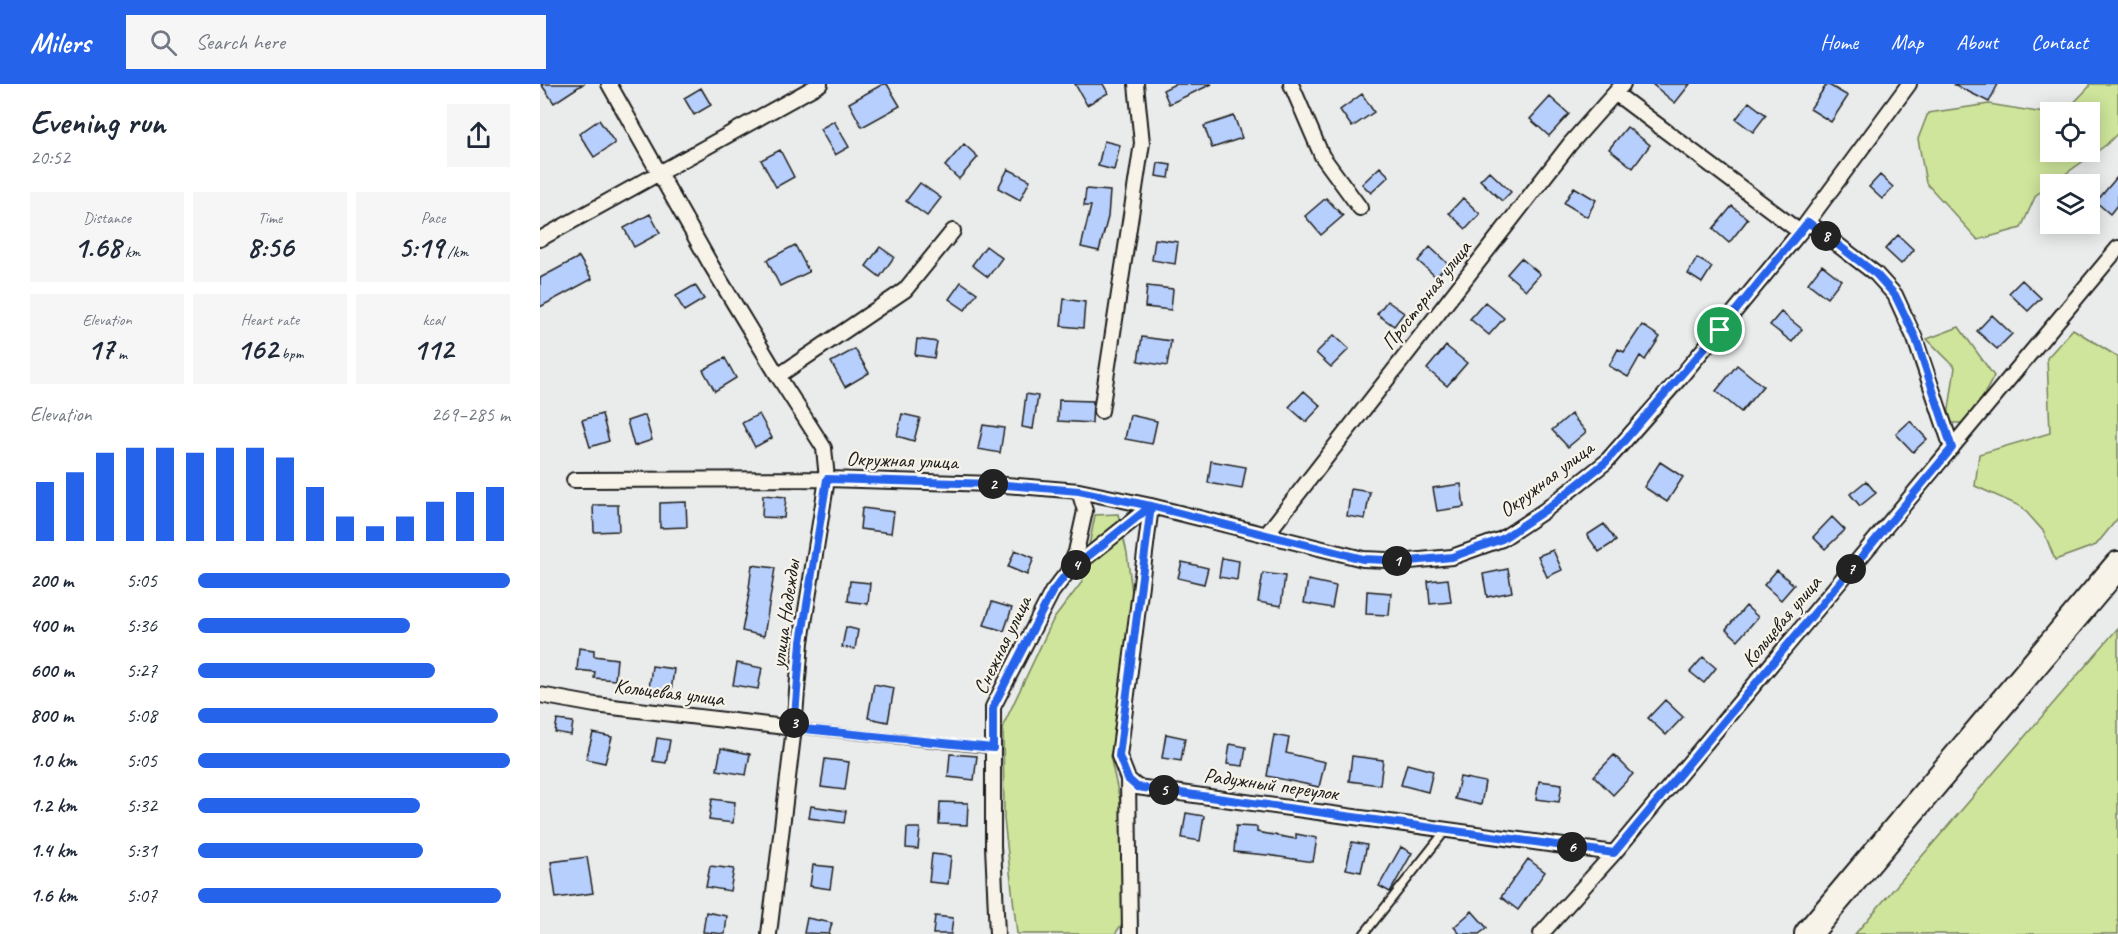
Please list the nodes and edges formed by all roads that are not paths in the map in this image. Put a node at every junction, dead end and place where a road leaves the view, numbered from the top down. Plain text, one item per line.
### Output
1 (609, 84) edge
2 (820, 84) edge
3 (1136, 84) edge
4 (1291, 84) edge
5 (1909, 84) edge
6 (1619, 89) edge
7 (659, 173) junction
8 (1360, 208) dead end
9 (1804, 227) junction
10 (953, 231) dead end
11 (540, 239) edge
12 (2118, 248) edge
13 (777, 376) junction
14 (1101, 411) dead end
15 (1952, 448) junction
16 (827, 479) junction
17 (574, 480) dead end
18 (1079, 491) junction
19 (1151, 506) junction
20 (1266, 535) junction
21 (2118, 565) edge
22 (1067, 573) junction
23 (540, 695) edge
24 (794, 728) junction
25 (993, 748) junction
26 (1128, 779) junction
27 (1446, 830) junction
28 (1614, 853) junction
29 (770, 934) edge
30 (997, 934) edge
31 (1130, 934) edge
32 (1364, 934) edge
33 (1541, 934) edge
34 (1808, 934) edge

1 - 7 street, улица Надежды
2 - 7 street
3 - 14 street
4 - 8 street
5 - 9 street, Окружная улица
6 - 9 street
6 - 20 street, Просторная улица
7 - 11 street
7 - 13 street, улица Надежды
9 - 15 street
9 - 20 street, Окружная улица
10 - 13 street
12 - 15 street, Кольцевая улица
13 - 16 street, улица Надежды
15 - 28 street, Кольцевая улица
16 - 17 street
16 - 18 street, Окружная улица
16 - 24 street, улица Надежды
18 - 19 street, Окружная улица
18 - 22 street, Снежная улица
19 - 20 street, Окружная улица
19 - 22 street
19 - 26 street
21 - 34 highway
22 - 25 street, Снежная улица
23 - 24 street, Кольцевая улица
24 - 25 lane
24 - 29 street, улица Надежды
25 - 30 street, Снежная улица
26 - 27 street, Радужный переулок
26 - 31 street
27 - 28 street, Радужный переулок
27 - 32 lane
28 - 33 street, Кольцевая улица

